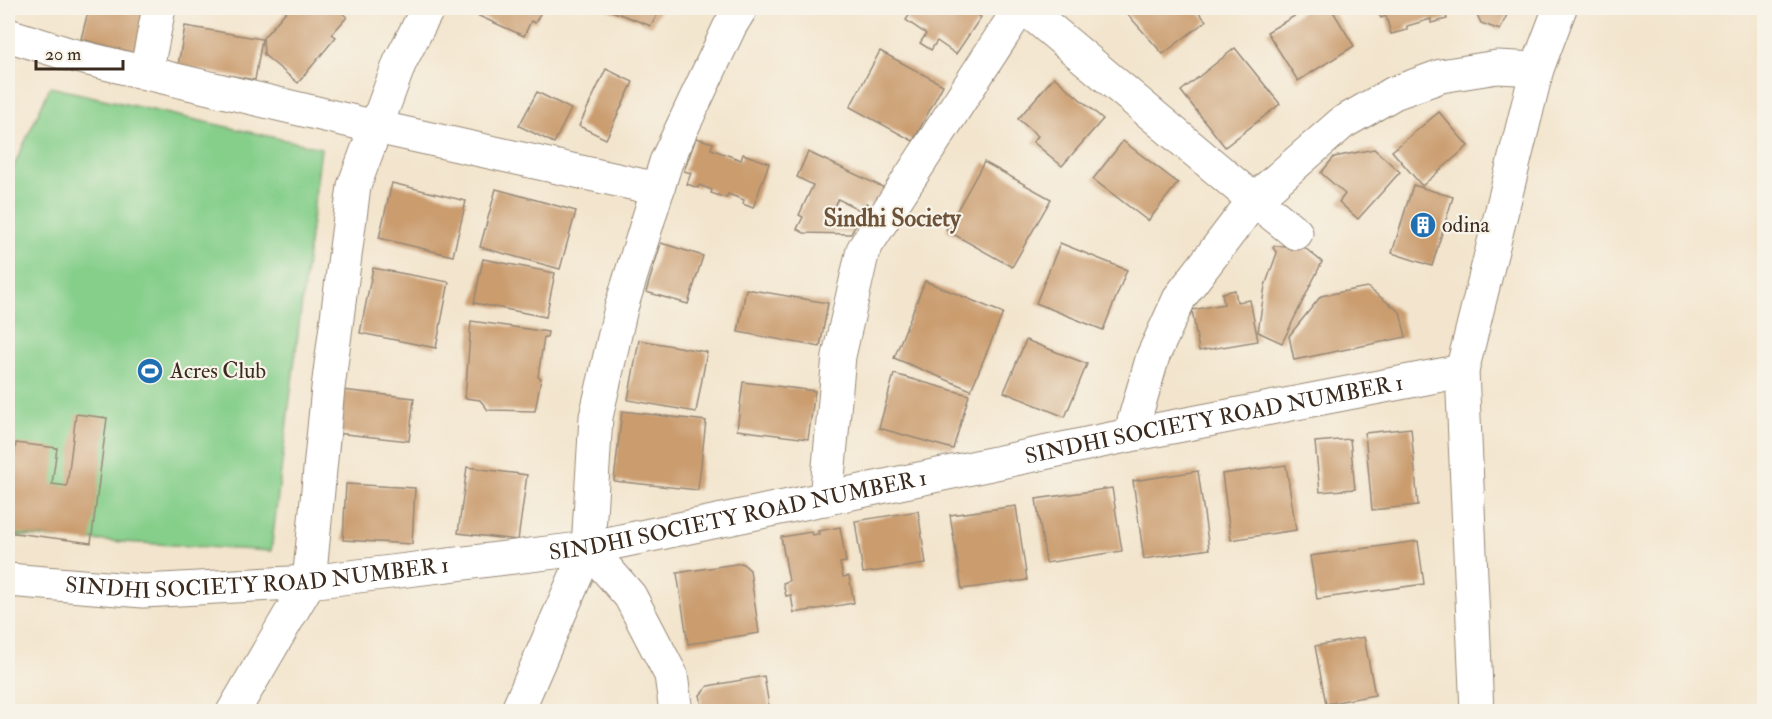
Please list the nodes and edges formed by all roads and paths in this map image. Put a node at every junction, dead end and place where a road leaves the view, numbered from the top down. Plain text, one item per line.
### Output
1 (159, 8) edge
2 (428, 8) edge
3 (741, 8) edge
4 (1022, 8) edge
5 (1560, 8) edge
6 (8, 35) edge
7 (1537, 69) junction
8 (147, 73) junction
9 (376, 127) junction
10 (658, 189) junction
11 (1255, 199) junction
12 (1296, 233) dead end
13 (1462, 371) junction
14 (1130, 435) junction
15 (826, 499) junction
16 (588, 549) junction
17 (8, 580) edge
18 (309, 582) junction
19 (233, 711) edge
20 (517, 711) edge
21 (676, 711) edge
22 (1477, 711) edge

1 - 8 street
2 - 9 street
3 - 10 street
4 - 11 street
4 - 15 street
5 - 7 street
6 - 8 street
7 - 11 street
7 - 13 street
8 - 9 street
9 - 10 street
9 - 18 street
10 - 16 street
11 - 12 street
11 - 14 street
13 - 14 street, SINDHI SOCIETY ROAD NUMBER 1
13 - 22 street
14 - 15 street, SINDHI SOCIETY ROAD NUMBER 1
15 - 16 street, SINDHI SOCIETY ROAD NUMBER 1
16 - 18 street, SINDHI SOCIETY ROAD NUMBER 1
16 - 20 street
16 - 21 street
17 - 18 street, SINDHI SOCIETY ROAD NUMBER 1
18 - 19 street

